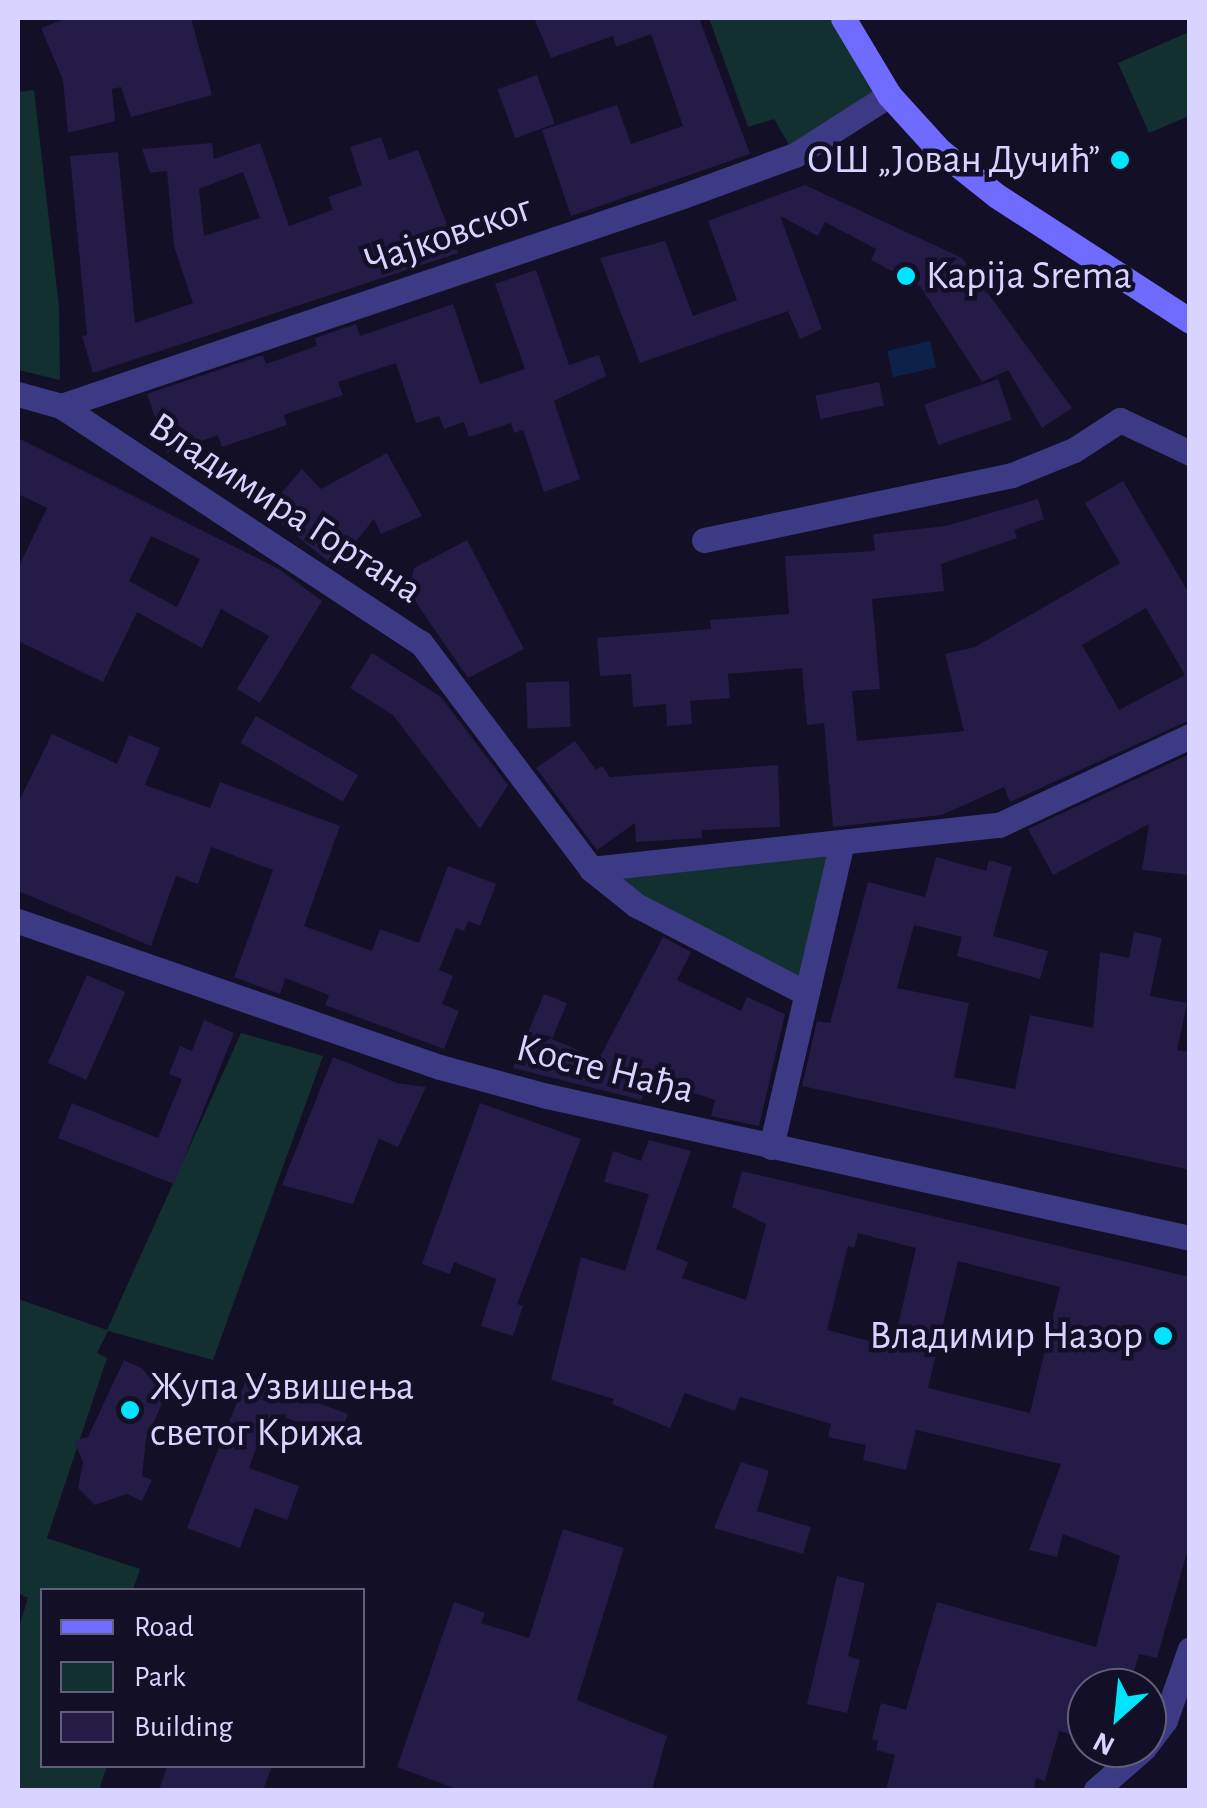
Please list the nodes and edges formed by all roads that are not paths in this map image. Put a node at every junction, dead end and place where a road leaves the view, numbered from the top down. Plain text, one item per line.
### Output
1 (843, 18) edge
2 (890, 95) junction
3 (1190, 321) edge
4 (18, 394) edge
5 (62, 406) junction
6 (1190, 453) edge
7 (704, 540) dead end
8 (1190, 736) edge
9 (842, 842) junction
10 (591, 870) junction
11 (18, 921) edge
12 (804, 992) junction
13 (772, 1146) junction
14 (1190, 1238) edge
15 (1190, 1649) edge
16 (1167, 1714) edge
17 (1121, 1768) edge
18 (1096, 1790) edge

1 - 2 main road
2 - 3 main road
2 - 5 street, Чајковског
4 - 5 street
5 - 10 street, Владимира Гортана
6 - 7 street
8 - 9 street
9 - 10 street
9 - 12 street
10 - 12 street, Владимира Гортана
11 - 13 street, Косте Нађа
12 - 13 street
13 - 14 street, Косте Нађа
15 - 16 street
17 - 18 street

